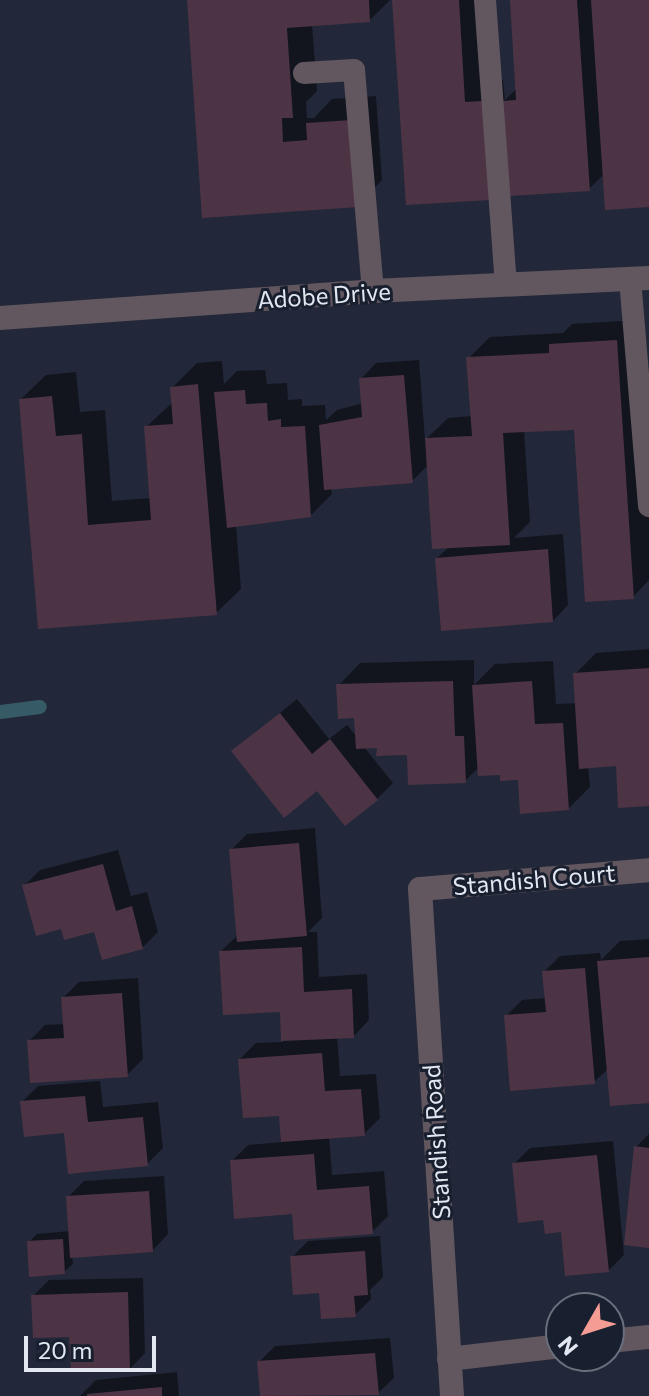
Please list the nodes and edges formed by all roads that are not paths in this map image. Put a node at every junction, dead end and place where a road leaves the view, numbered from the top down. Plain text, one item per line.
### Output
1 (485, 0) edge
2 (304, 73) dead end
3 (640, 278) edge
4 (506, 284) junction
5 (373, 291) junction
6 (0, 318) edge
7 (649, 506) edge
8 (649, 870) edge
9 (420, 889) joint
10 (649, 1337) edge
11 (625, 1339) edge
12 (545, 1348) edge
13 (449, 1359) junction
14 (452, 1396) edge

1 - 4 lane
2 - 5 lane
3 - 4 street, Adobe Drive
3 - 7 lane
4 - 5 street, Adobe Drive
5 - 6 street, Adobe Drive
8 - 9 street, Standish Court
9 - 13 street, Standish Road
10 - 11 street
12 - 13 street
13 - 14 street, Standish Road

